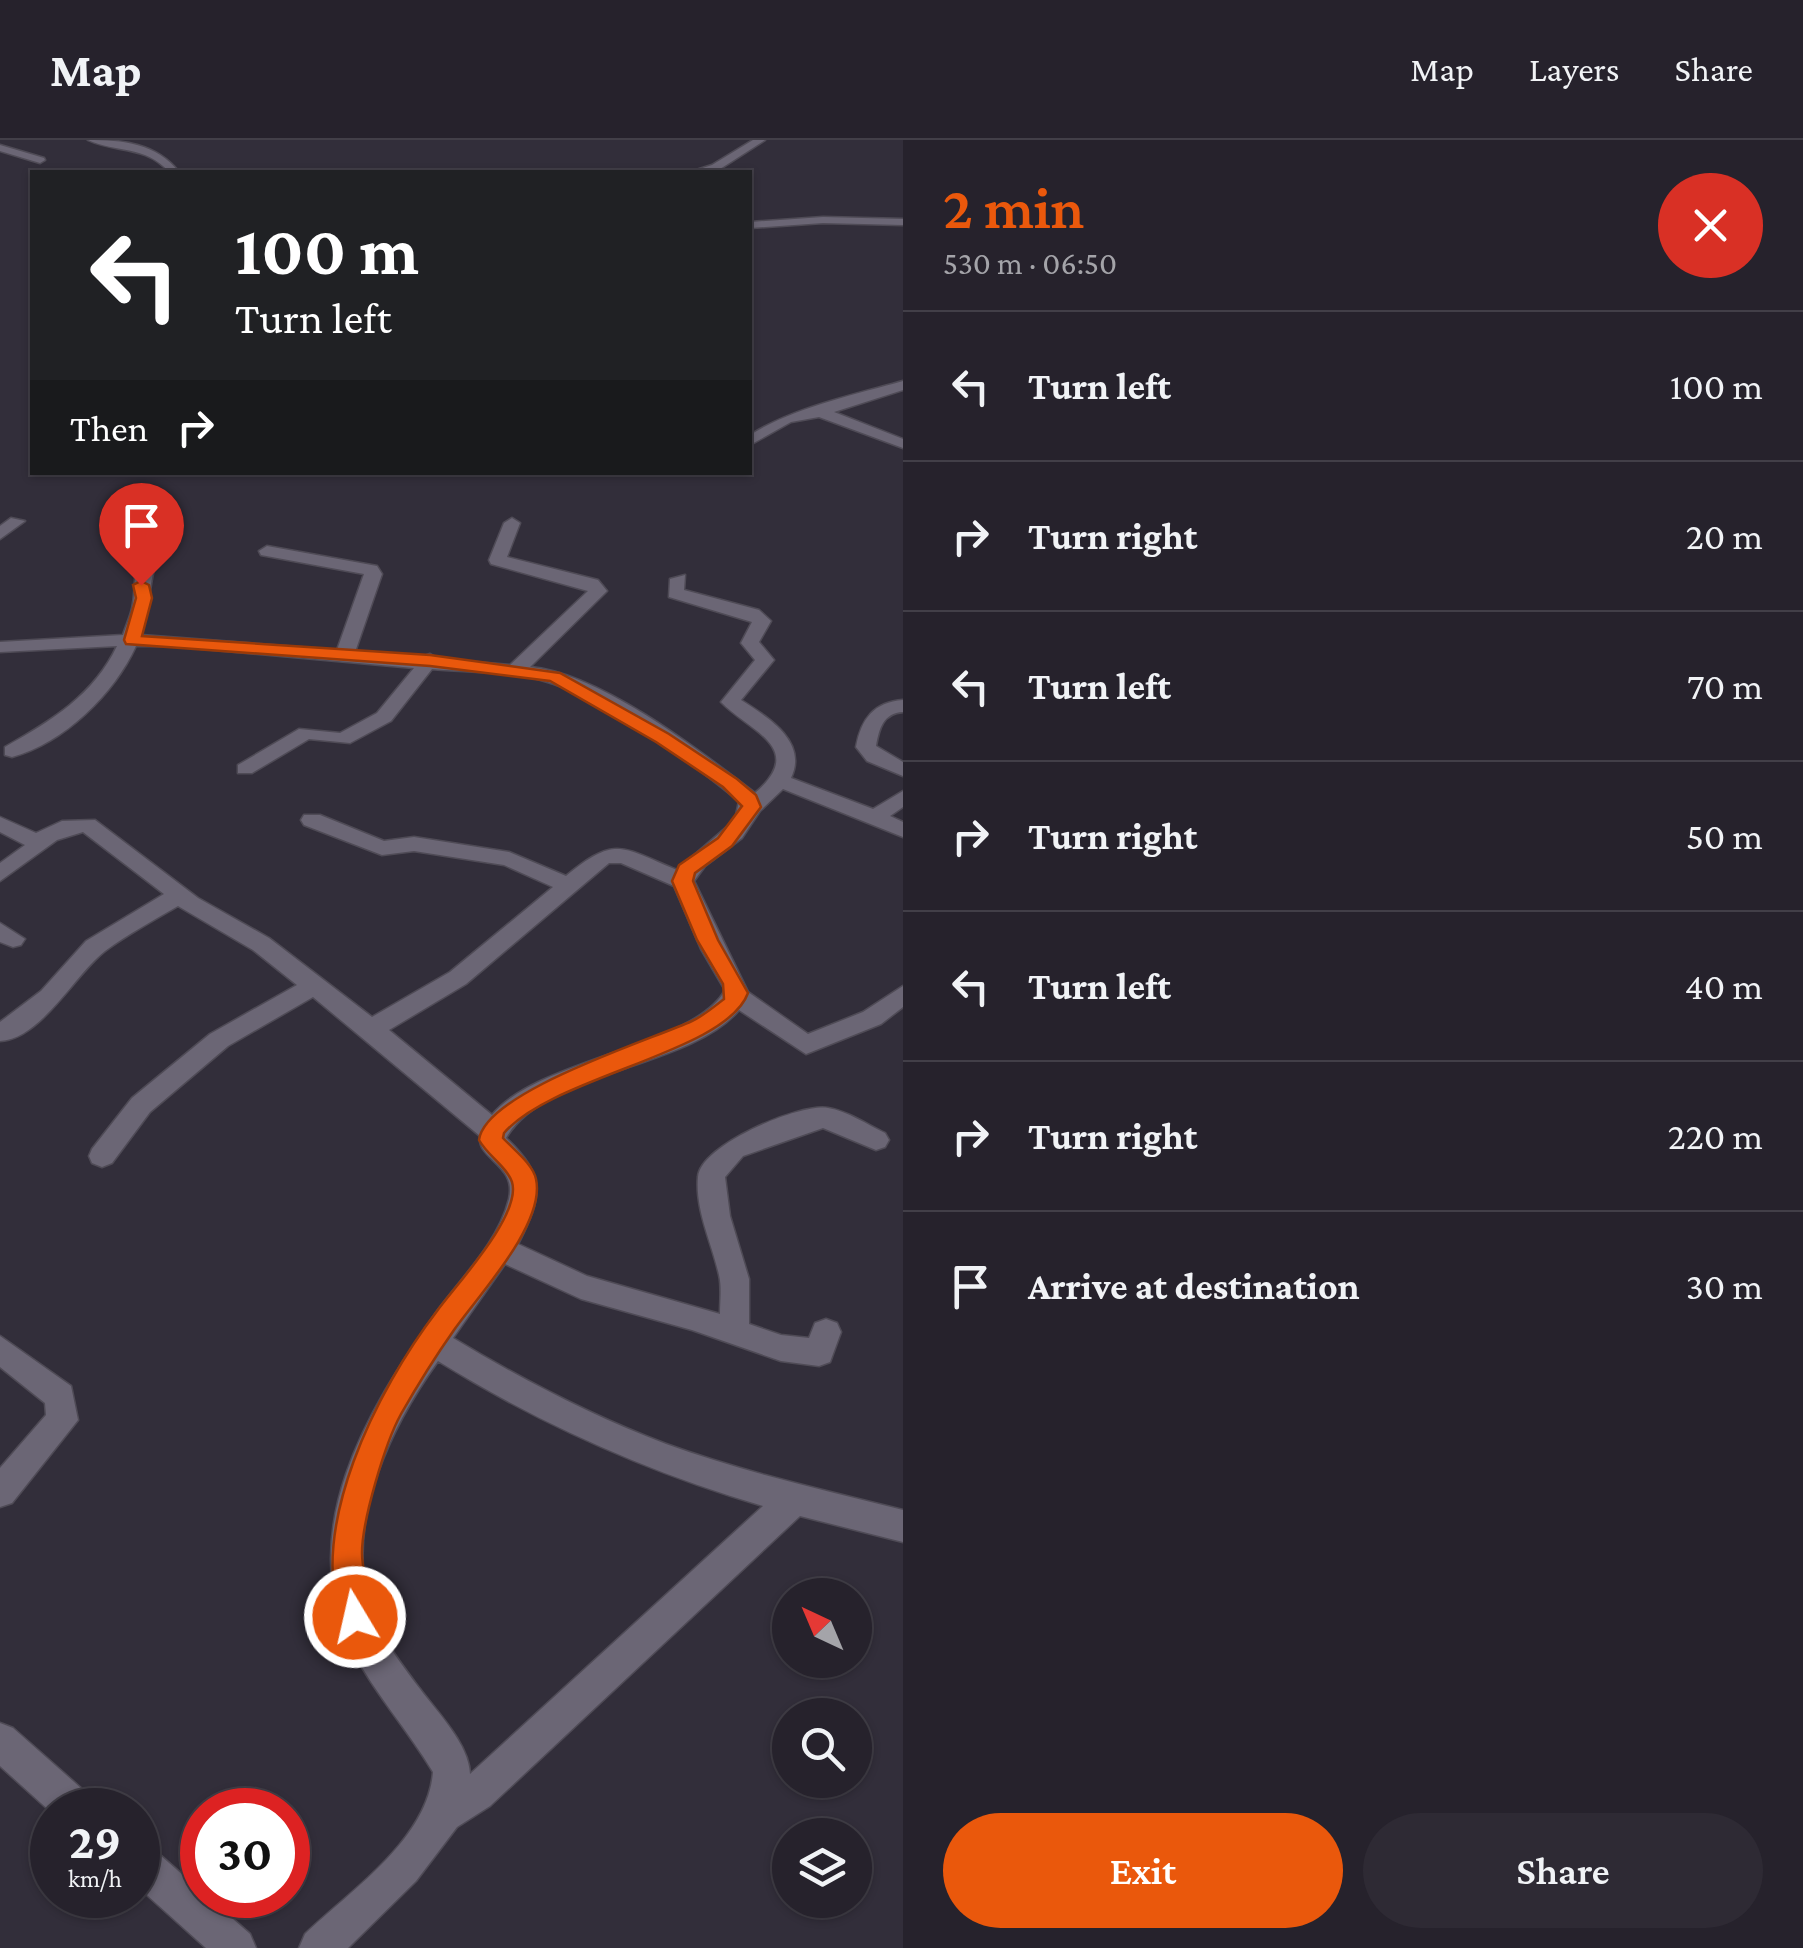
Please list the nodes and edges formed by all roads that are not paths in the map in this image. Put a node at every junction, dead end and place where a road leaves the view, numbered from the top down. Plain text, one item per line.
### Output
1 (94, 140) edge
2 (760, 140) edge
3 (0, 148) edge
4 (40, 160) dead end
5 (172, 170) edge
6 (703, 170) edge
7 (903, 222) edge
8 (752, 225) edge
9 (903, 385) edge
10 (820, 412) junction
11 (752, 439) edge
12 (903, 444) edge
13 (16, 521) dead end
14 (512, 523) dead end
15 (0, 534) edge
16 (153, 550) dead end
17 (268, 550) dead end
18 (678, 580) dead end
19 (132, 640) junction
20 (0, 647) edge
21 (346, 654) junction
22 (430, 660) junction
23 (517, 669) junction
24 (903, 706) edge
25 (12, 750) dead end
26 (245, 769) dead end
27 (903, 770) edge
28 (781, 782) junction
29 (903, 797) edge
30 (752, 807) junction
31 (875, 817) junction
32 (312, 820) dead end
33 (0, 824) edge
34 (903, 830) edge
35 (46, 840) junction
36 (0, 874) edge
37 (682, 881) junction
38 (567, 884) junction
39 (179, 895) junction
40 (314, 986) junction
41 (903, 994) edge
42 (736, 996) junction
43 (370, 1030) junction
44 (3, 1033) dead end
45 (492, 1131) junction
46 (876, 1140) dead end
47 (102, 1156) dead end
48 (501, 1249) junction
49 (734, 1331) junction
50 (826, 1332) dead end
51 (434, 1342) junction
52 (0, 1349) edge
53 (0, 1492) edge
54 (794, 1498) junction
55 (903, 1526) edge
56 (0, 1742) edge
57 (53, 1788) edge
58 (444, 1814) junction
59 (160, 1881) edge
60 (236, 1948) edge
61 (320, 1948) edge

1 - 5 street
2 - 6 street
3 - 4 street
7 - 8 street
9 - 10 street
10 - 11 street
10 - 12 street
13 - 15 street
14 - 23 street
16 - 19 street
17 - 21 street
18 - 28 street
19 - 20 street
19 - 21 street
19 - 25 street
21 - 22 street
22 - 23 street
22 - 26 street
23 - 30 street
24 - 27 street
28 - 30 street
28 - 31 street
29 - 31 street
30 - 37 street
31 - 34 street
32 - 38 street
33 - 35 street
35 - 36 street
35 - 39 street
37 - 38 street
37 - 42 street
38 - 43 street
39 - 40 street
39 - 44 street
40 - 43 street
40 - 47 street
41 - 42 street
42 - 45 street
43 - 45 street
45 - 48 street
46 - 49 street
48 - 49 street
48 - 51 street
49 - 50 street
51 - 54 street
51 - 58 street
52 - 53 street
54 - 55 street
54 - 58 street
56 - 57 street
58 - 61 street
59 - 60 street

